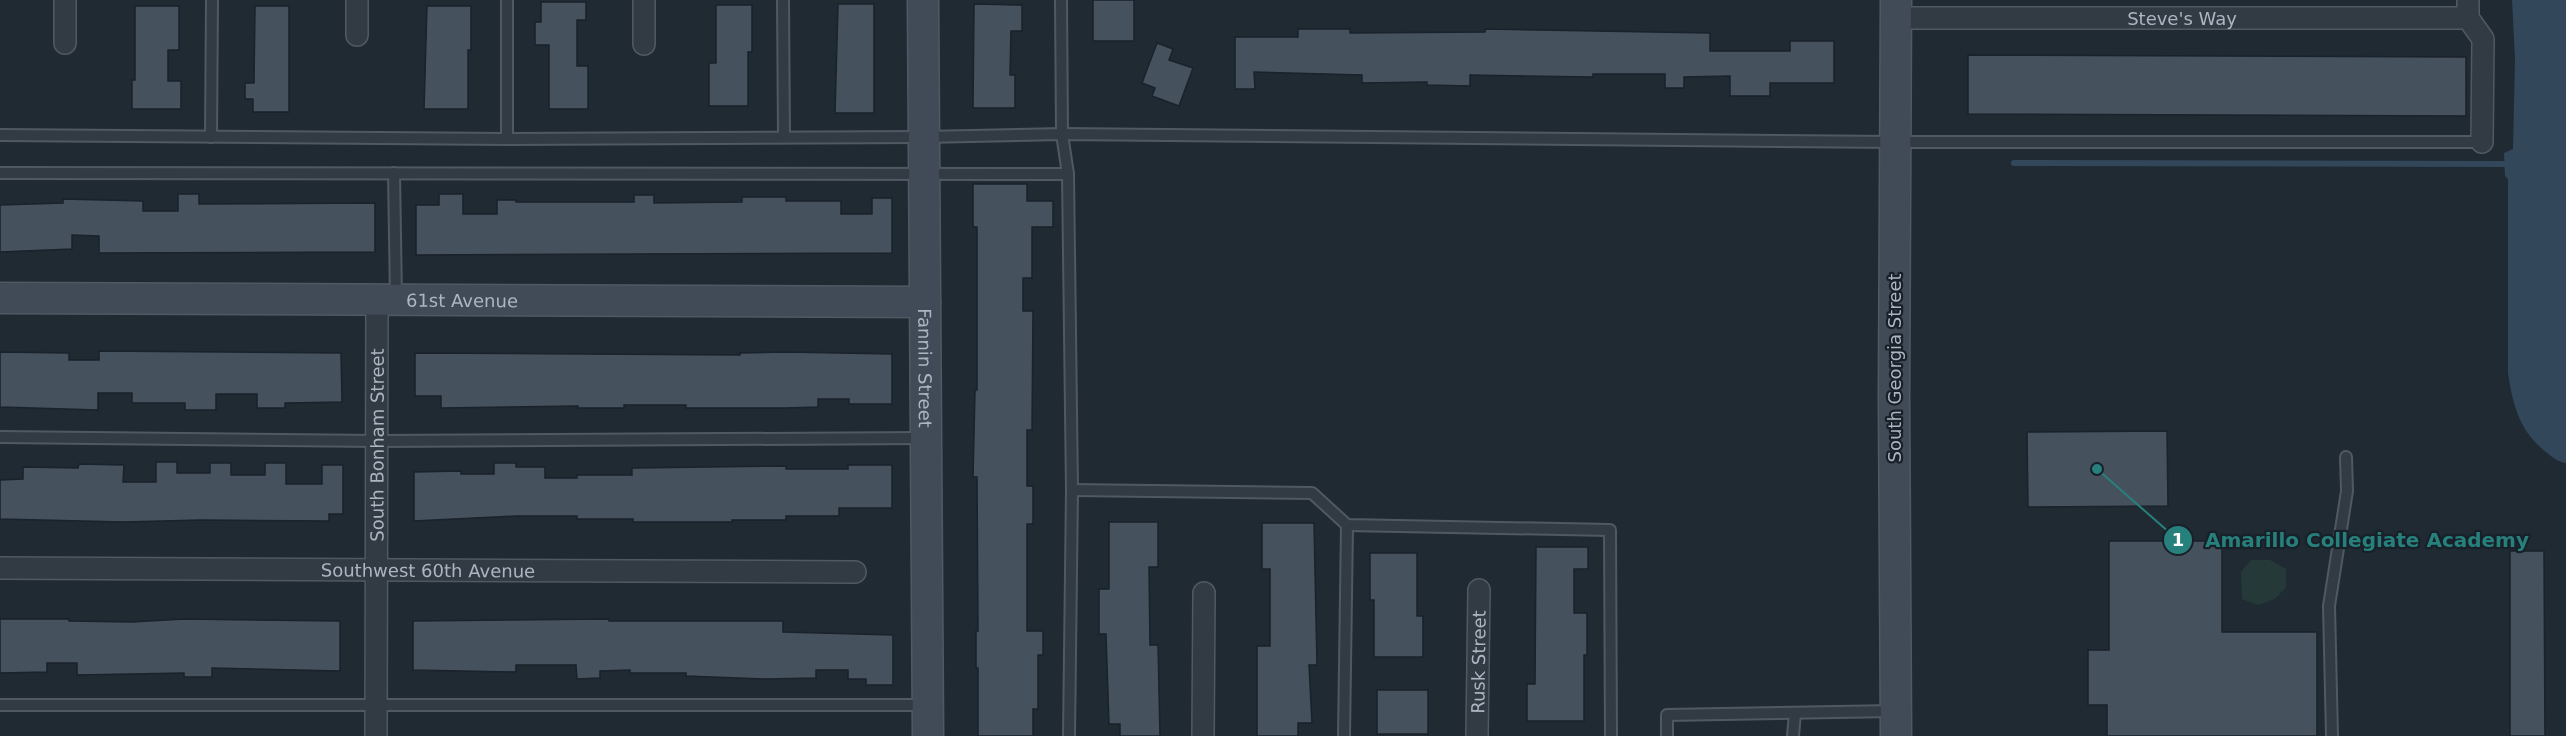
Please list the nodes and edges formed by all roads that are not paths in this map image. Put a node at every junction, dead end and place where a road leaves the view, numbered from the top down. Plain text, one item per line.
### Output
1 (65, 0) edge
2 (212, 0) edge
3 (357, 0) edge
4 (507, 0) edge
5 (644, 0) edge
6 (783, 0) edge
7 (923, 0) edge
8 (1061, 0) edge
9 (1896, 9) edge
10 (2468, 9) edge
11 (357, 35) dead end
12 (65, 43) dead end
13 (644, 44) dead end
14 (1062, 134) junction
15 (0, 135) edge
16 (784, 136) junction
17 (211, 137) junction
18 (924, 137) junction
19 (507, 139) junction
20 (1895, 142) junction
21 (2482, 142) joint
22 (0, 173) edge
23 (394, 173) junction
24 (924, 174) junction
25 (1068, 174) junction
26 (0, 298) edge
27 (386, 299) junction
28 (925, 302) junction
29 (0, 437) edge
30 (926, 438) junction
31 (377, 441) junction
32 (2346, 457) dead end
33 (1072, 490) junction
34 (1347, 525) junction
35 (0, 568) edge
36 (376, 570) junction
37 (855, 572) dead end
38 (1479, 590) dead end
39 (1204, 593) dead end
40 (0, 705) edge
41 (928, 705) junction
42 (376, 706) junction
43 (1795, 713) junction
44 (1896, 724) edge
45 (376, 736) edge
46 (928, 736) edge
47 (1069, 736) edge
48 (1203, 736) edge
49 (1344, 736) edge
50 (1477, 736) edge
51 (1611, 736) edge
52 (1667, 736) edge
53 (1793, 736) edge
54 (2332, 736) edge

1 - 12 street
2 - 17 lane
3 - 11 street
4 - 19 lane
5 - 13 street
6 - 16 lane
7 - 18 street, Fannin Street
8 - 14 lane
9 - 10 street, Steve's Way
9 - 20 street, South Georgia Street
10 - 21 street
14 - 18 lane
14 - 20 lane
14 - 25 lane
15 - 17 lane
16 - 18 lane
16 - 19 lane
17 - 19 lane
18 - 24 street, Fannin Street
20 - 21 lane
20 - 44 street, South Georgia Street
22 - 23 lane
23 - 24 lane
23 - 27 lane
24 - 25 lane
24 - 28 street, Fannin Street
25 - 33 lane
26 - 27 street, 61st Avenue
27 - 28 street, 61st Avenue
27 - 31 street, South Bonham Street
28 - 30 street, Fannin Street
29 - 31 lane
30 - 31 lane
30 - 41 street, Fannin Street
31 - 36 street, South Bonham Street
32 - 54 lane
33 - 34 lane
33 - 47 lane
34 - 49 lane
34 - 51 lane
35 - 36 street, Southwest 60th Avenue
36 - 37 street, Southwest 60th Avenue
36 - 42 street, South Bonham Street
38 - 50 street, Rusk Street
39 - 48 street
40 - 42 lane
41 - 42 lane
41 - 46 street, Fannin Street
42 - 45 street, South Bonham Street
43 - 44 lane
43 - 52 lane
43 - 53 lane

